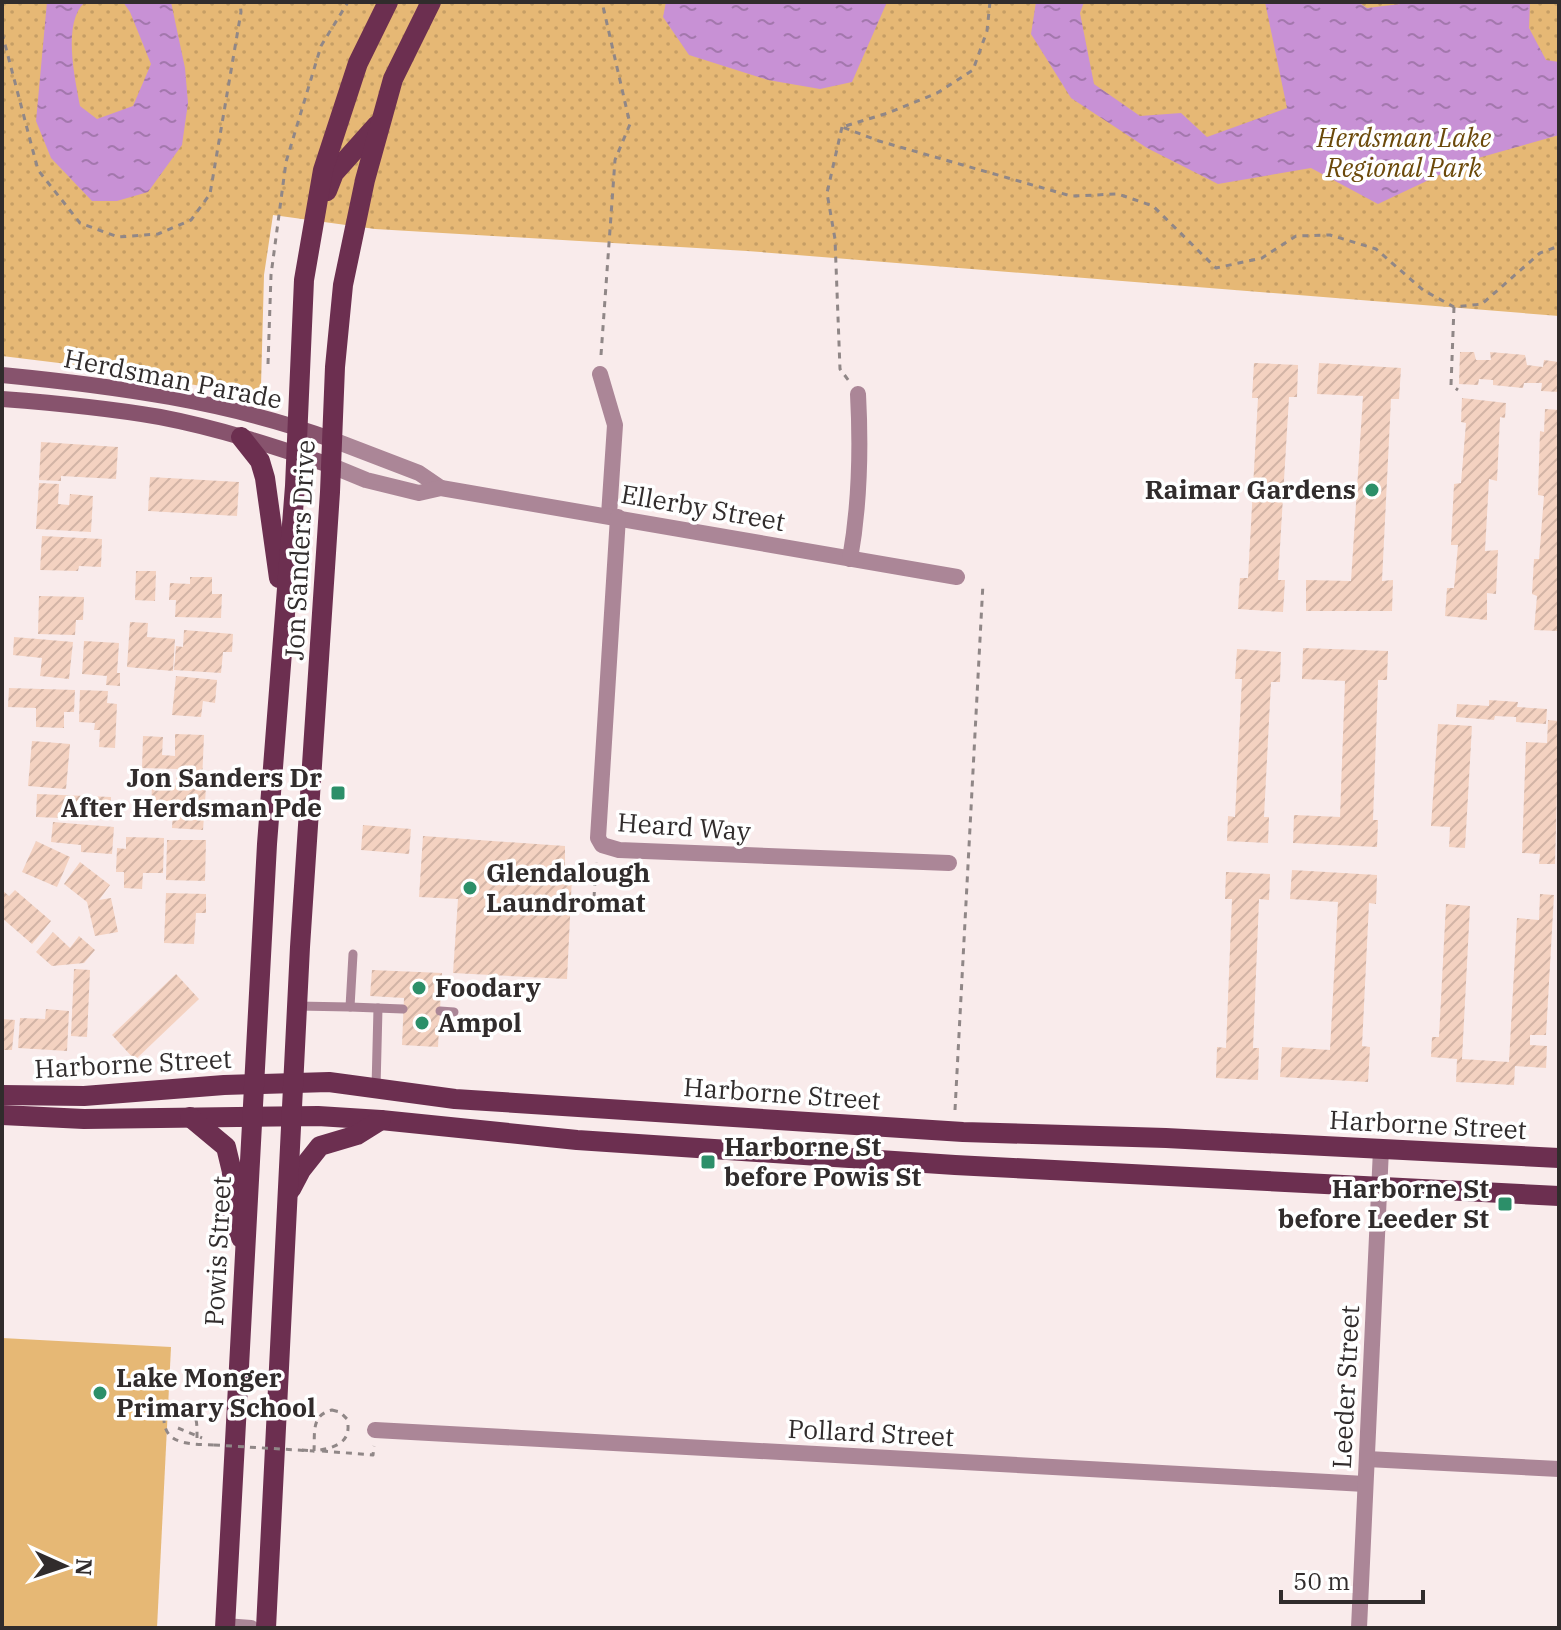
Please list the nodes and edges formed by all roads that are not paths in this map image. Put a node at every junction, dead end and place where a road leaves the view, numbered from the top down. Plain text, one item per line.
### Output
1 (388, 2) edge
2 (431, 2) edge
3 (379, 122) junction
4 (315, 220) junction
5 (600, 374) road end
6 (2, 375) edge
7 (858, 394) road end
8 (2, 399) edge
9 (296, 427) junction
10 (241, 437) junction
11 (333, 440) junction
12 (296, 454) junction
13 (332, 466) junction
14 (441, 488) junction
15 (614, 516) junction
16 (850, 559) junction
17 (957, 577) dead end
18 (285, 617) junction
19 (949, 863) dead end
20 (353, 954) dead end
21 (297, 1006) junction
22 (350, 1007) junction
23 (378, 1008) junction
24 (403, 1009) dead end
25 (440, 1011) dead end
26 (454, 1012) dead end
27 (294, 1083) junction
28 (253, 1084) junction
29 (376, 1088) junction
30 (2, 1095) edge
31 (2, 1115) edge
32 (252, 1116) junction
33 (292, 1116) junction
34 (190, 1117) junction
35 (381, 1120) junction
36 (1166, 1138) junction
37 (1381, 1149) junction
38 (1559, 1158) edge
39 (1165, 1176) junction
40 (1380, 1186) junction
41 (288, 1196) junction
42 (1559, 1196) edge
43 (245, 1250) junction
44 (375, 1430) road end
45 (1367, 1459) junction
46 (1559, 1469) edge
47 (1365, 1484) junction
48 (225, 1627) edge
49 (251, 1628) edge
50 (266, 1628) edge
51 (1359, 1628) edge

1 - 4 main road, Jon Sanders Drive
2 - 3 main road, Jon Sanders Drive
3 - 4 main road
3 - 11 main road, Jon Sanders Drive
4 - 9 main road, Jon Sanders Drive
5 - 15 street, Heard Way
6 - 9 main road, Herdsman Parade
7 - 16 street
8 - 10 main road, Herdsman Parade
9 - 11 main road, Herdsman Parade
9 - 12 main road, Jon Sanders Drive
10 - 12 main road, Herdsman Parade
10 - 18 main road
11 - 13 main road, Jon Sanders Drive
11 - 14 street, Ellerby Street
12 - 13 main road, Herdsman Parade
12 - 18 main road, Jon Sanders Drive
13 - 14 street, Ellerby Street
13 - 21 main road, Jon Sanders Drive
14 - 15 street, Ellerby Street
15 - 16 street, Ellerby Street
15 - 19 street, Heard Way
16 - 17 street, Ellerby Street
18 - 28 main road, Jon Sanders Drive
20 - 22 lane
21 - 22 lane
21 - 27 main road, Jon Sanders Drive
22 - 23 lane
23 - 24 lane
23 - 29 lane
25 - 26 lane
27 - 28 main road, Harborne Street
27 - 29 main road, Harborne Street
27 - 33 main road, Jon Sanders Drive
28 - 30 main road, Harborne Street
28 - 32 main road, Jon Sanders Drive
29 - 36 main road, Harborne Street
31 - 34 main road, Harborne Street
32 - 33 main road, Harborne Street
32 - 34 main road, Harborne Street
32 - 43 main road, Powis Street
33 - 35 main road, Harborne Street
33 - 41 main road
34 - 43 main road
35 - 39 main road, Harborne Street
35 - 41 main road
36 - 37 main road, Harborne Street
36 - 39 main road
37 - 38 main road, Harborne Street
37 - 40 street, Leeder Street
39 - 40 main road, Harborne Street
40 - 42 main road, Harborne Street
40 - 45 street, Leeder Street
41 - 50 main road
43 - 48 main road, Powis Street
44 - 47 street, Pollard Street
45 - 46 street
45 - 47 street, Leeder Street
47 - 51 street, Leeder Street
48 - 49 street

